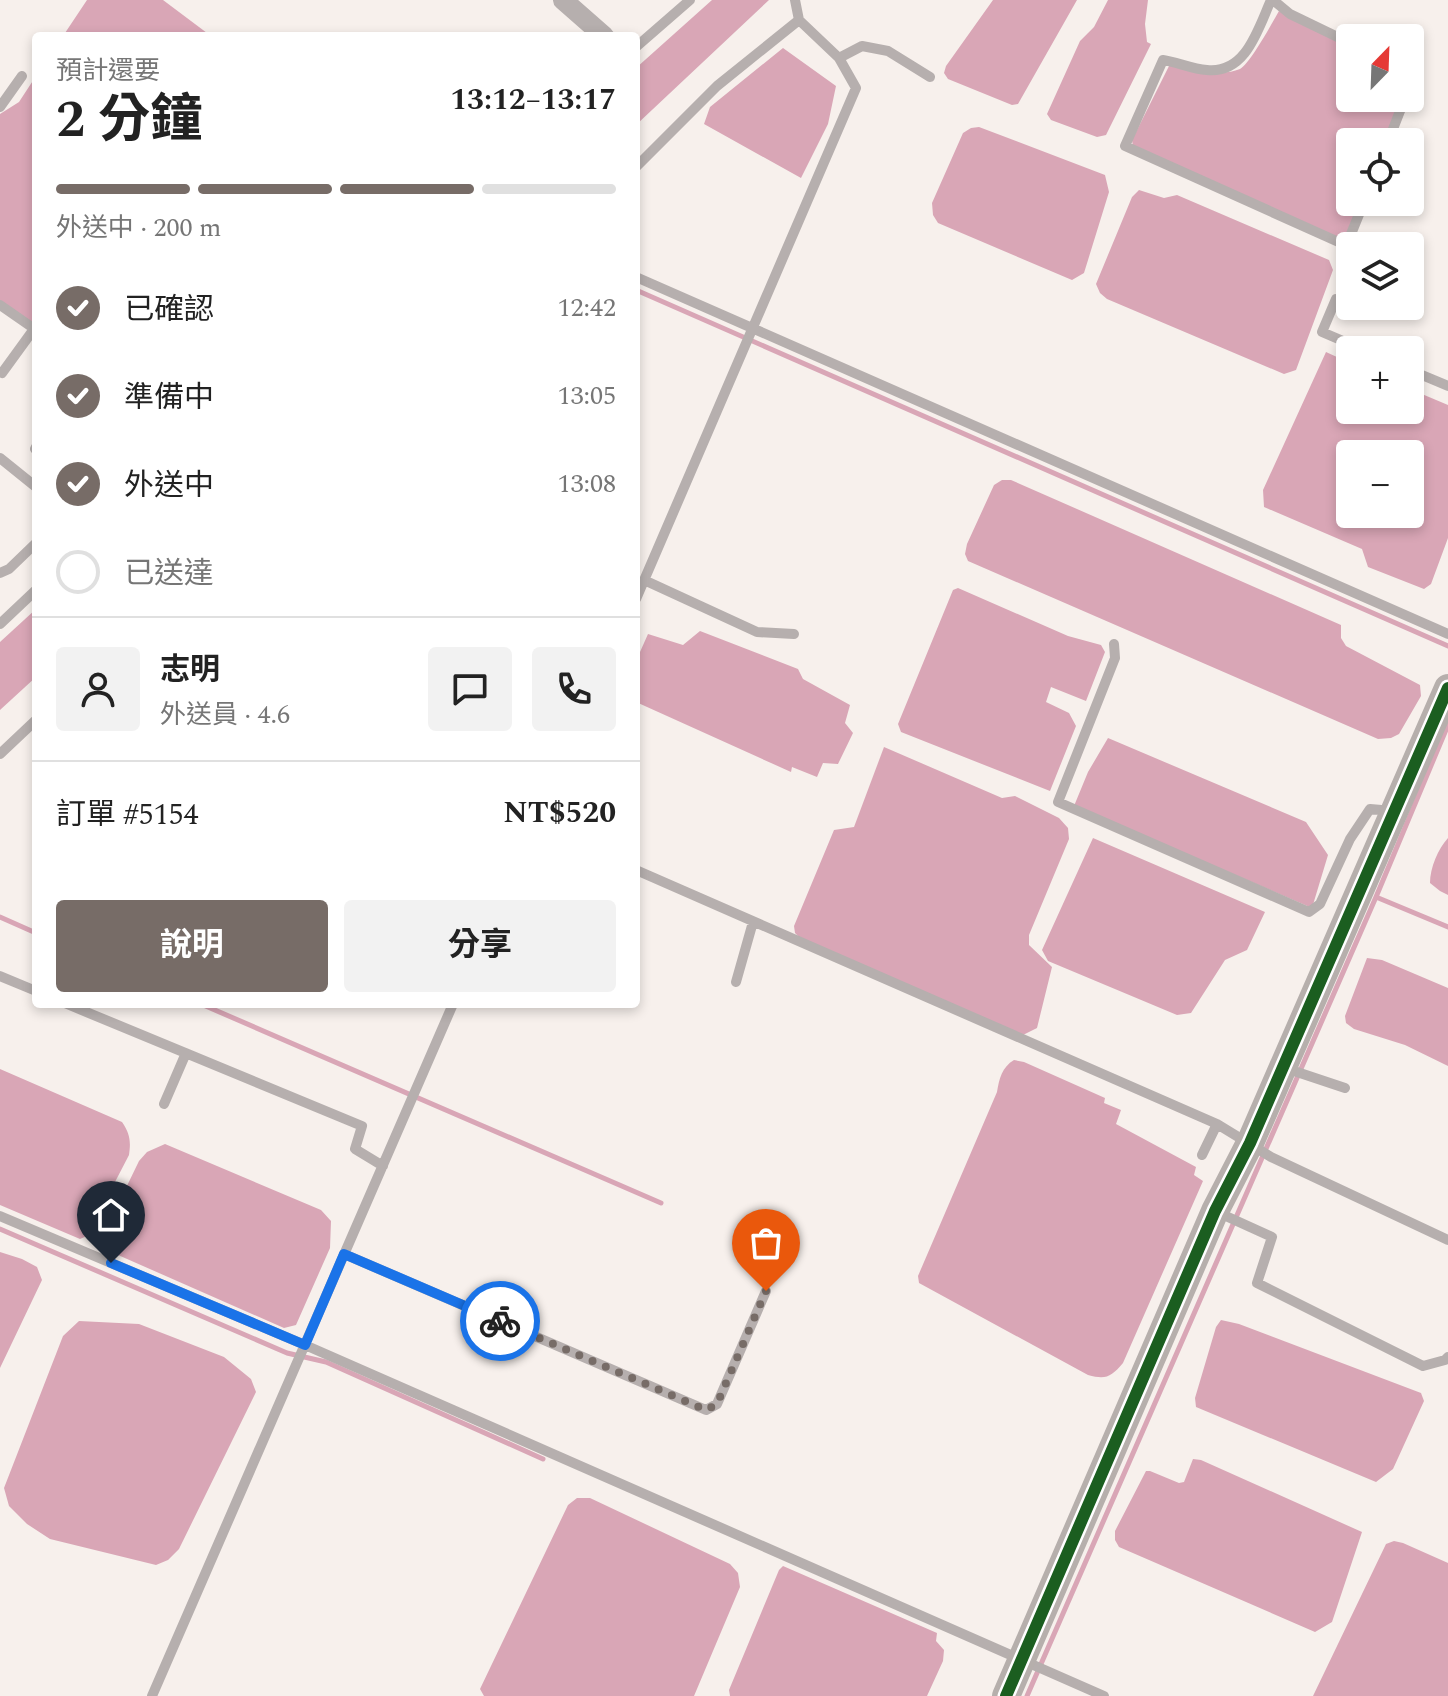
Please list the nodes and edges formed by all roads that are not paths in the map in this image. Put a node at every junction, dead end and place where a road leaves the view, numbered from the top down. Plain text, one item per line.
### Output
1 (563, 0) edge
2 (690, 0) edge
3 (795, 0) edge
4 (1272, 0) edge
5 (799, 20) junction
6 (599, 32) edge
7 (1336, 36) edge
8 (640, 44) edge
9 (839, 58) junction
10 (22, 76) dead end
11 (930, 77) dead end
12 (0, 107) edge
13 (640, 163) edge
14 (1358, 216) edge
15 (640, 279) edge
16 (1336, 299) dead end
17 (0, 305) edge
18 (32, 328) edge
19 (752, 328) junction
20 (32, 334) edge
21 (1336, 338) edge
22 (0, 372) edge
23 (1424, 376) edge
24 (1448, 386) edge
25 (0, 458) edge
26 (32, 484) edge
27 (32, 547) edge
28 (0, 573) edge
29 (644, 580) junction
30 (640, 590) edge
31 (32, 594) edge
32 (0, 624) edge
33 (794, 634) dead end
34 (1448, 634) edge
35 (1114, 644) dead end
36 (1448, 688) edge
37 (32, 724) edge
38 (0, 754) edge
39 (1395, 812) junction
40 (640, 872) edge
41 (753, 922) junction
42 (0, 976) edge
43 (736, 982) dead end
44 (32, 989) edge
45 (77, 1008) edge
46 (451, 1008) edge
47 (186, 1053) junction
48 (1283, 1067) junction
49 (1345, 1088) dead end
50 (164, 1104) dead end
51 (1217, 1124) junction
52 (1250, 1143) junction
53 (1202, 1155) dead end
54 (383, 1166) junction
55 (1215, 1211) junction
56 (0, 1216) edge
57 (1448, 1240) edge
58 (344, 1254) junction
59 (766, 1291) dead end
60 (305, 1345) junction
61 (1448, 1357) edge
62 (1021, 1660) junction
63 (152, 1696) edge
64 (1006, 1696) edge
65 (1104, 1696) edge

1 - 6 street
2 - 8 lane
3 - 5 lane
4 - 7 lane
4 - 14 lane
5 - 9 lane
5 - 13 lane
9 - 11 lane
9 - 19 lane
10 - 12 lane
15 - 19 lane
16 - 21 lane
17 - 18 lane
19 - 29 lane
19 - 34 lane
20 - 22 lane
23 - 24 lane
25 - 26 lane
27 - 28 lane
29 - 30 lane
29 - 33 lane
31 - 32 lane
35 - 39 lane
36 - 39 street
37 - 38 lane
39 - 48 street
40 - 41 lane
41 - 43 lane
41 - 51 lane
42 - 44 lane
45 - 47 lane
46 - 54 lane
47 - 50 lane
47 - 54 lane
48 - 49 lane
48 - 52 street
51 - 52 lane
51 - 53 lane
52 - 55 street
52 - 57 lane
54 - 58 lane
55 - 61 lane
55 - 62 street
56 - 60 lane
58 - 59 lane
58 - 60 lane
60 - 62 lane
60 - 63 lane
62 - 64 street
62 - 65 lane

